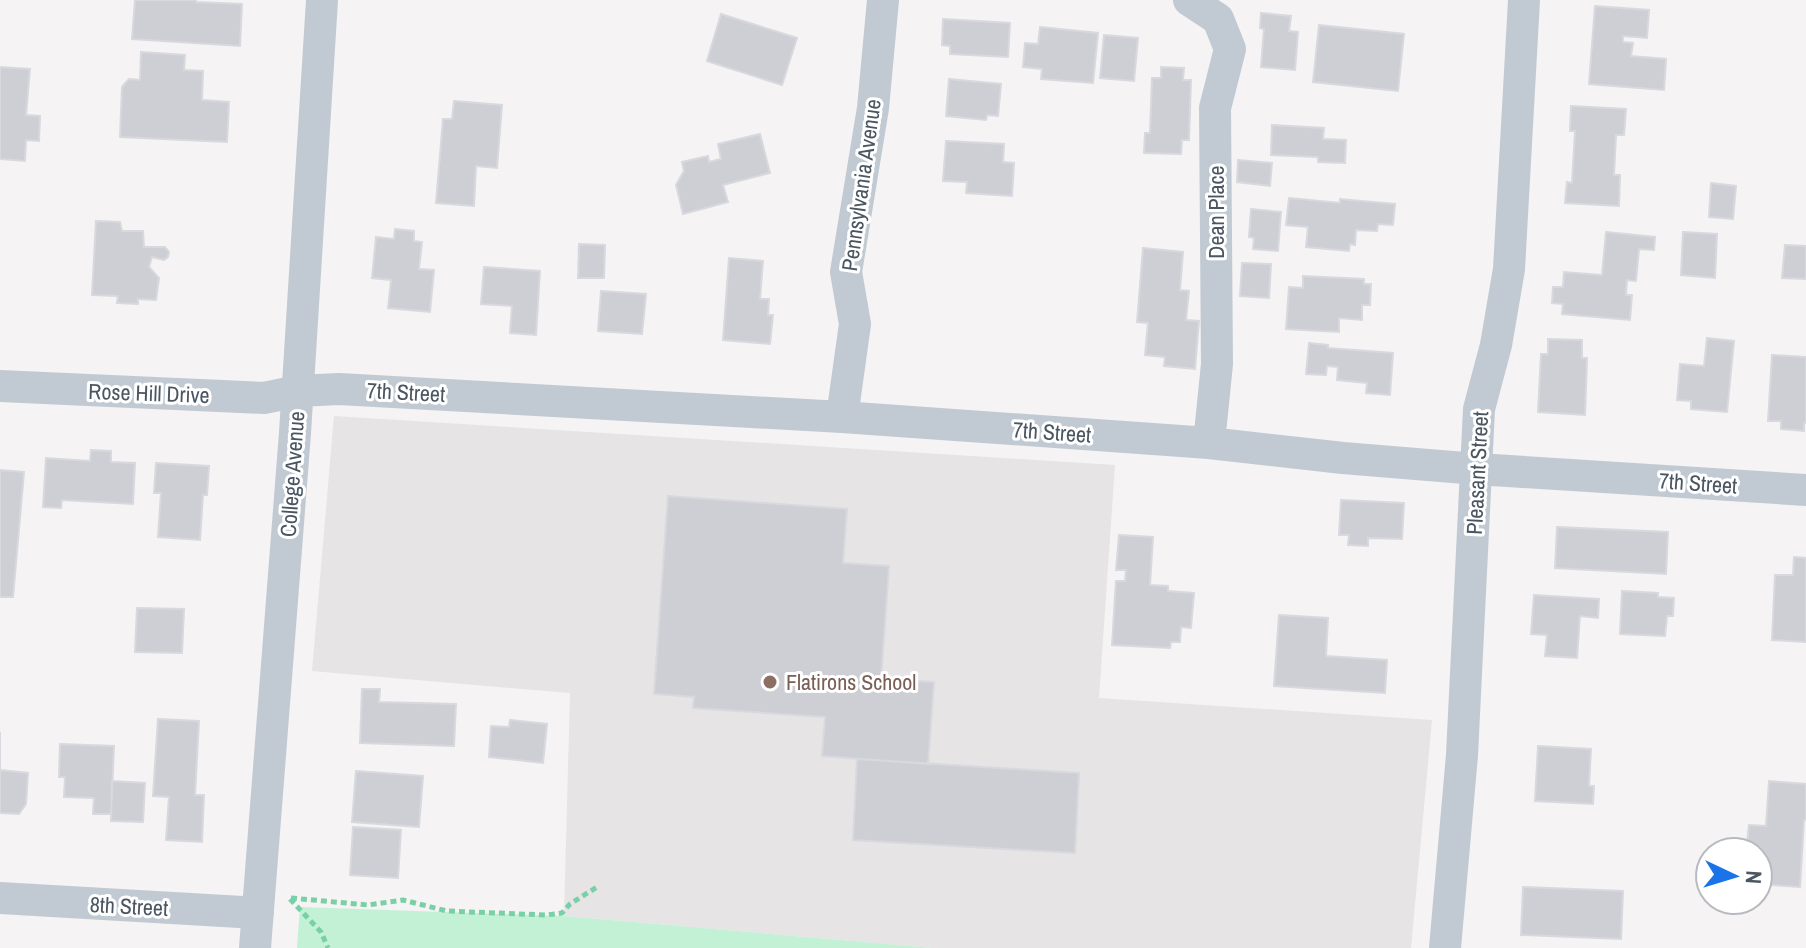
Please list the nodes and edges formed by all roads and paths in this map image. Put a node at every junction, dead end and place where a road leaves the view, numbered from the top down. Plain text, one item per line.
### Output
1 (322, 0) edge
2 (883, 0) edge
3 (1189, 0) edge
4 (1524, 0) edge
5 (0, 386) edge
6 (298, 391) junction
7 (842, 417) junction
8 (1209, 443) junction
9 (1477, 469) junction
10 (1806, 490) edge
11 (597, 887) dead end
12 (0, 898) edge
13 (269, 901) junction
14 (255, 948) edge
15 (328, 948) edge
16 (1445, 948) edge

1 - 6 street, College Avenue
2 - 7 street, Pennsylvania Avenue
3 - 8 street, Dean Place
4 - 9 street, Pleasant Street
5 - 6 street, Rose Hill Drive
6 - 7 street, 7th Street
6 - 13 street, College Avenue
7 - 8 street, 7th Street
8 - 9 street, 7th Street
9 - 10 street, 7th Street
9 - 16 street, Pleasant Street
11 - 13 path
12 - 13 street, 8th Street
13 - 14 street, College Avenue
13 - 15 path

